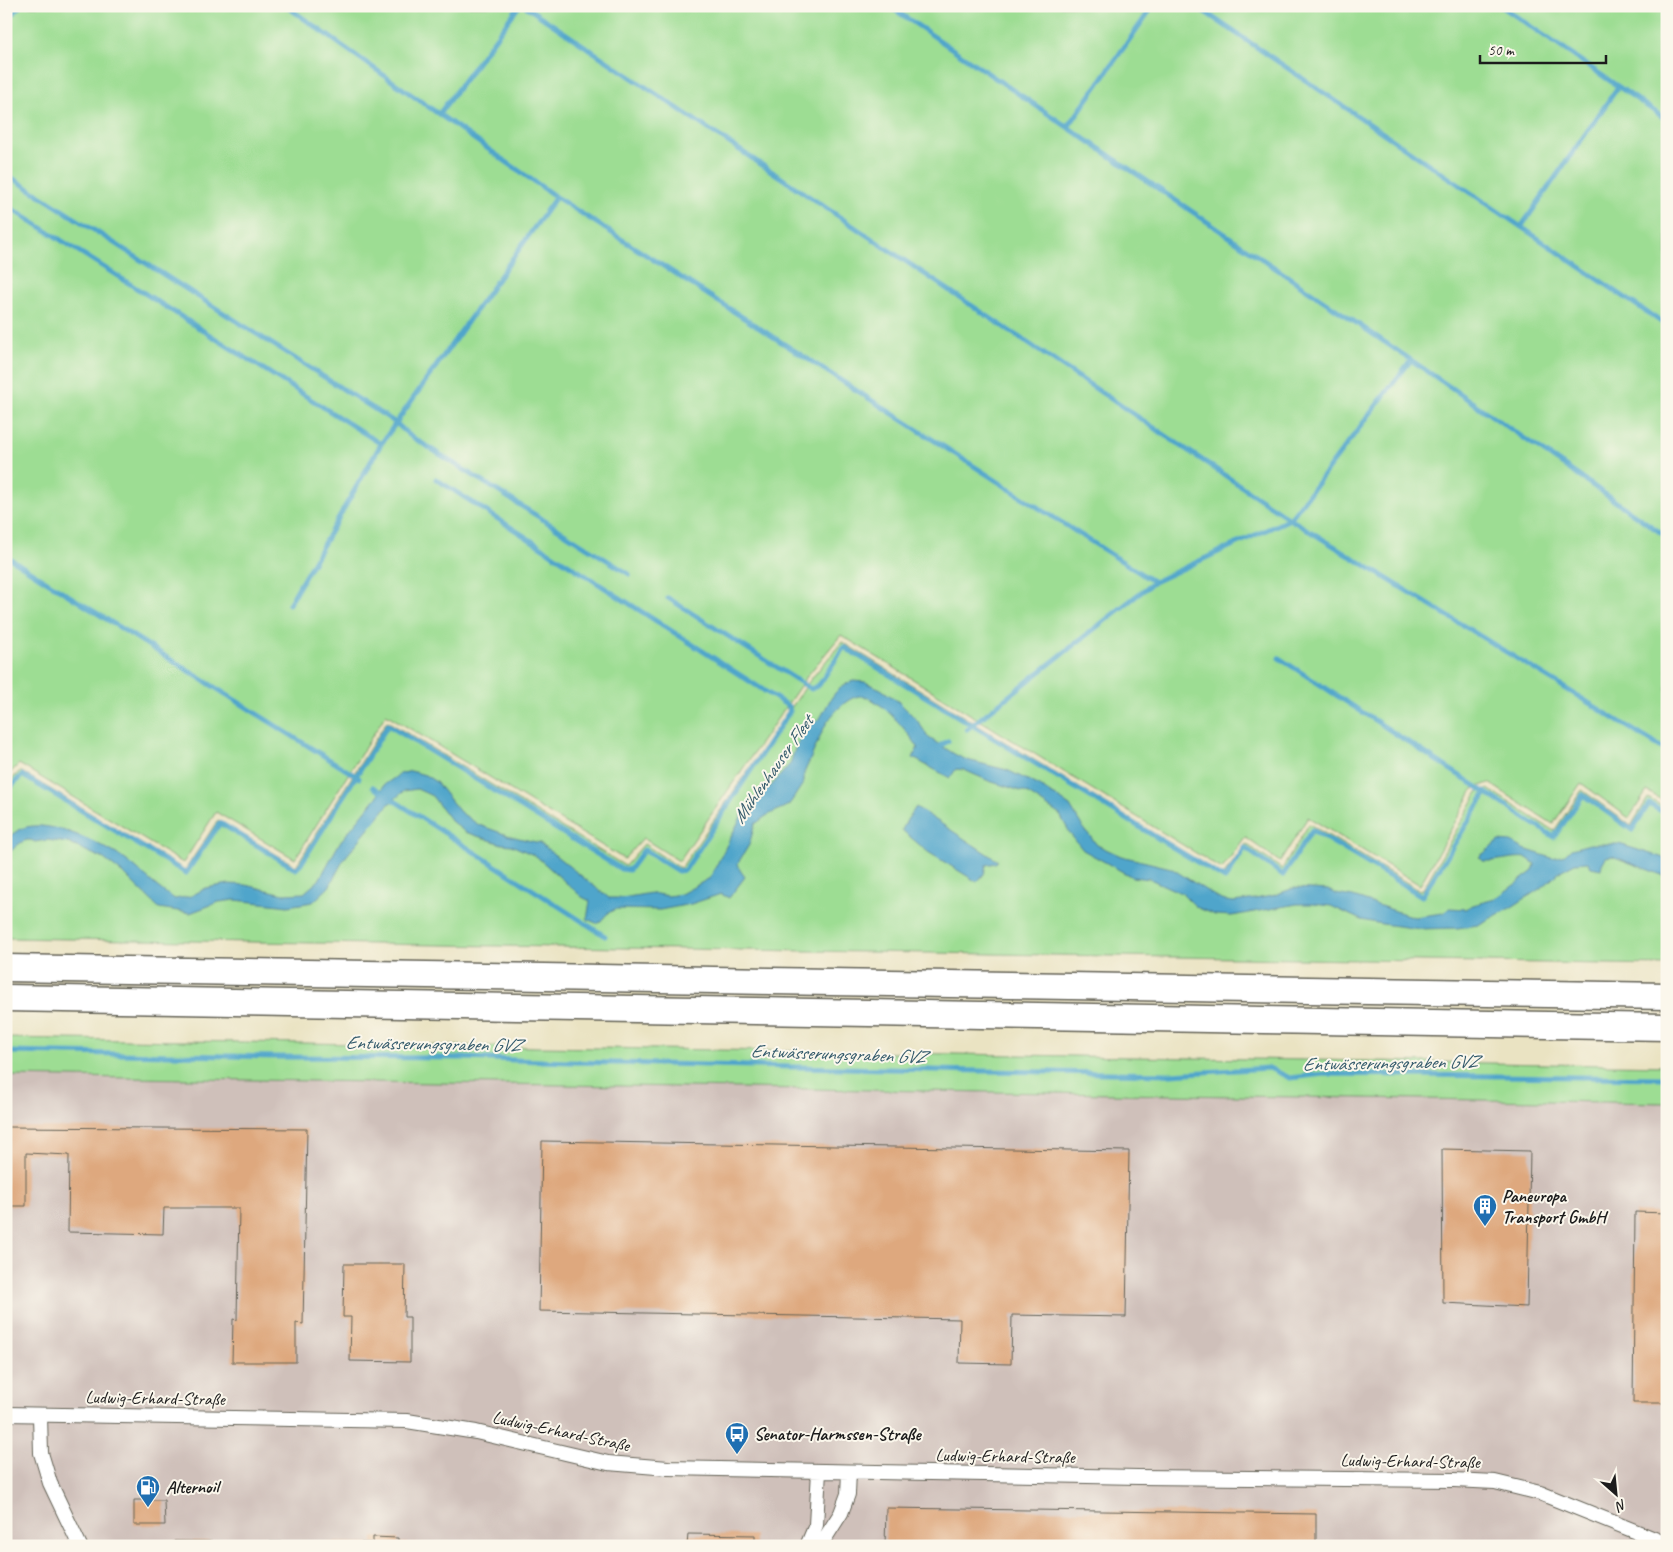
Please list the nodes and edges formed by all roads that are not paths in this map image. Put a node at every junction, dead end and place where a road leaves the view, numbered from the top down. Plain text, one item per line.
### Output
1 (6, 968) edge
2 (1667, 996) edge
3 (6, 998) edge
4 (1667, 1027) edge
5 (6, 1414) edge
6 (40, 1415) junction
7 (819, 1471) junction
8 (849, 1472) junction
9 (1667, 1544) edge
10 (80, 1546) edge
11 (807, 1546) edge
12 (820, 1546) edge

1 - 2 highway
3 - 4 highway
5 - 6 street, Ludwig-Erhard-Straße
6 - 7 street, Ludwig-Erhard-Straße
6 - 10 street
7 - 8 street, Ludwig-Erhard-Straße
7 - 11 street
8 - 9 street, Ludwig-Erhard-Straße
8 - 12 street

